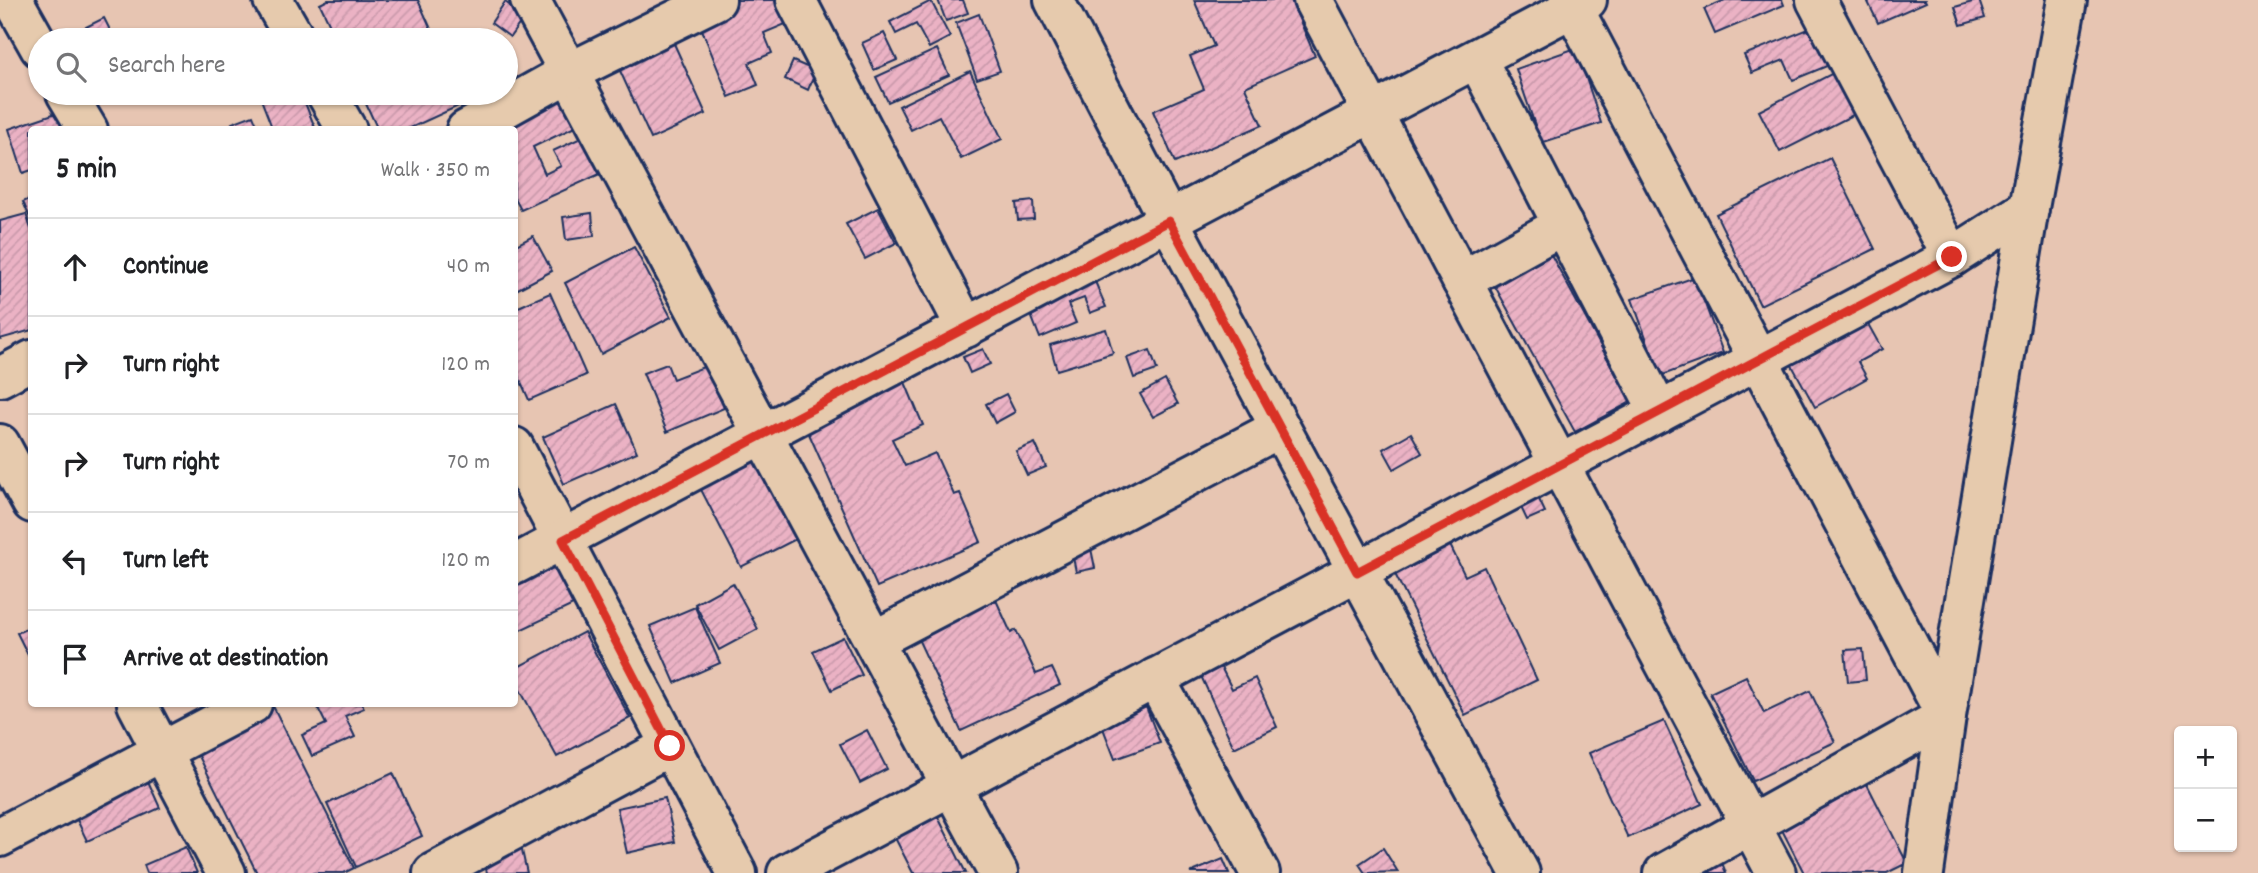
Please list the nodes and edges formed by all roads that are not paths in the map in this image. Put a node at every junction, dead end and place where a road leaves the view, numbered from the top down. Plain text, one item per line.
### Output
1 (13, 0) edge
2 (273, 0) edge
3 (530, 0) edge
4 (716, 0) edge
5 (796, 0) edge
6 (1054, 0) edge
7 (1313, 0) edge
8 (1816, 0) edge
9 (1576, 3) edge
10 (2062, 6) edge
11 (29, 28) edge
12 (289, 28) edge
13 (1477, 59) junction
14 (568, 73) junction
15 (518, 101) edge
16 (73, 105) edge
17 (333, 105) edge
18 (511, 105) edge
19 (1374, 113) junction
20 (86, 126) edge
21 (345, 126) edge
22 (473, 126) edge
23 (2029, 208) junction
24 (1169, 221) junction
25 (1563, 225) junction
26 (1952, 257) junction
27 (1462, 281) junction
28 (966, 328) junction
29 (1757, 360) junction
30 (28, 362) edge
31 (0, 377) edge
32 (1659, 412) junction
33 (1280, 428) junction
34 (765, 434) junction
35 (0, 444) edge
36 (518, 455) edge
37 (1559, 465) junction
38 (28, 496) edge
39 (563, 540) junction
40 (518, 563) edge
41 (1357, 572) junction
42 (875, 640) junction
43 (1155, 678) junction
44 (139, 707) edge
45 (246, 707) edge
46 (1946, 716) junction
47 (670, 746) junction
48 (162, 751) junction
49 (953, 785) junction
50 (1751, 825) junction
51 (0, 837) edge
52 (226, 873) edge
53 (433, 873) edge
54 (737, 873) edge
55 (787, 873) edge
56 (998, 873) edge
57 (1260, 873) edge
58 (1520, 873) edge
59 (1664, 873) edge
60 (1776, 873) edge
61 (1924, 873) edge

1 - 11 street
2 - 12 street
3 - 14 street
4 - 14 street
5 - 28 street
6 - 24 street
7 - 19 street
8 - 26 street
9 - 13 street
9 - 29 street
10 - 23 street
13 - 19 street
13 - 25 street
14 - 15 street
14 - 34 street
16 - 20 street
17 - 21 street
18 - 22 street
19 - 24 street
19 - 27 street
23 - 26 street
23 - 46 street
24 - 28 street
24 - 33 street
25 - 27 street
25 - 32 street
26 - 29 street
27 - 37 street
28 - 34 street
29 - 32 street
29 - 46 street
30 - 31 street
32 - 37 street
33 - 41 street
33 - 42 street
34 - 39 street
34 - 42 street
35 - 38 street
36 - 39 street
37 - 41 street
37 - 50 street
39 - 40 street
39 - 47 street
41 - 43 street
41 - 58 street
42 - 49 street
43 - 49 street
43 - 57 street
44 - 48 street
45 - 48 street
46 - 50 street
46 - 61 street
47 - 53 street
47 - 54 street
48 - 51 street
48 - 52 street
49 - 55 street
49 - 56 street
50 - 59 street
50 - 60 street

